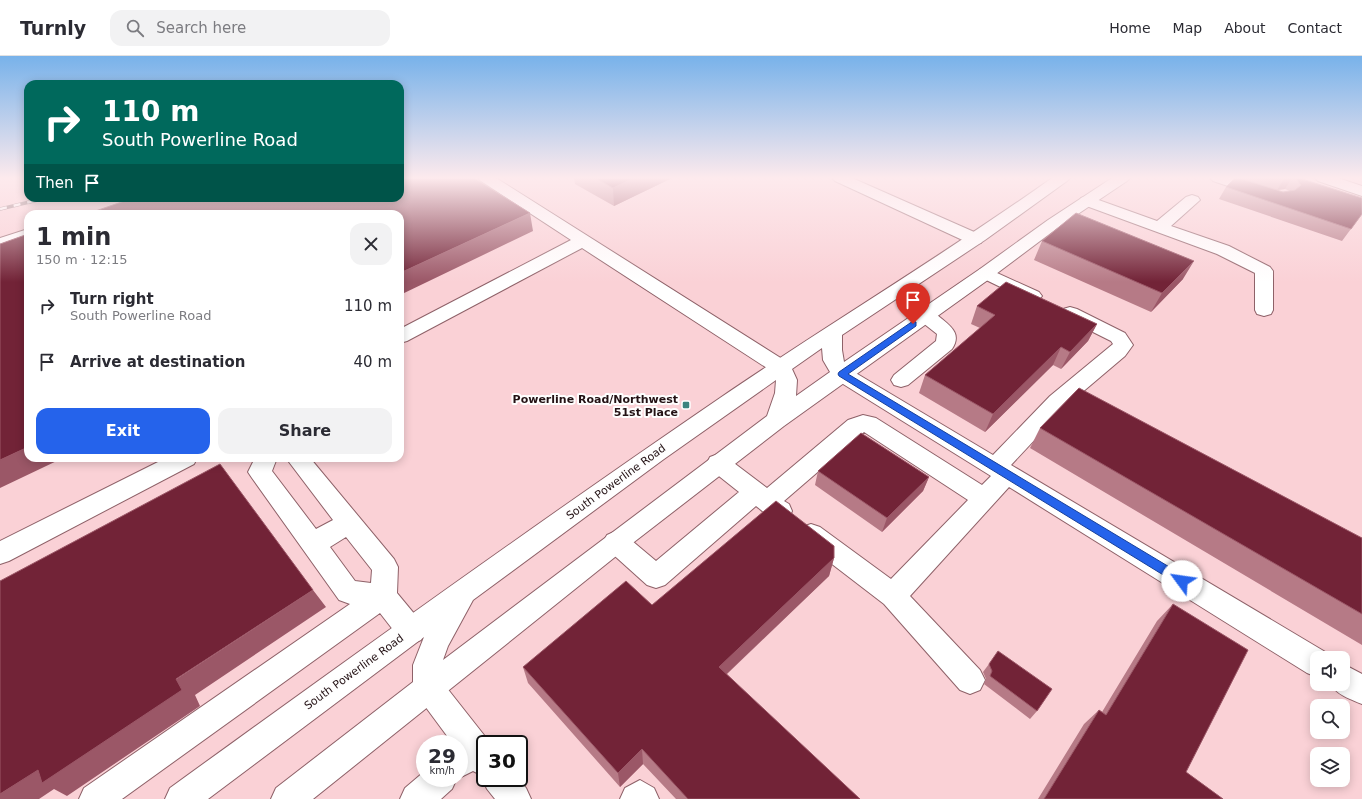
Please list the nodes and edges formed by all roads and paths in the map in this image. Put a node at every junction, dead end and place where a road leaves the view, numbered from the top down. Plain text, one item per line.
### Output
1 (539, 213) edge
2 (919, 213) edge
3 (1012, 213) edge
4 (1071, 213) edge
5 (1120, 213) edge
6 (1177, 213) edge
7 (1160, 227) junction
8 (24, 235) edge
9 (976, 238) junction
10 (582, 241) junction
11 (0, 243) edge
12 (986, 273) junction
13 (1264, 310) dead end
14 (925, 316) junction
15 (832, 333) junction
16 (404, 335) edge
17 (780, 367) junction
18 (842, 374) junction
19 (901, 380) dead end
20 (1071, 390) junction
21 (1092, 401) edge
22 (893, 405) junction
23 (776, 420) junction
24 (868, 424) junction
25 (178, 462) edge
26 (264, 462) edge
27 (299, 462) edge
28 (718, 463) junction
29 (1001, 471) junction
30 (762, 497) junction
31 (984, 498) junction
32 (349, 523) junction
33 (616, 542) junction
34 (313, 544) junction
35 (0, 553) edge
36 (463, 592) junction
37 (383, 596) junction
38 (892, 596) junction
39 (411, 631) junction
40 (1310, 658) edge
41 (970, 680) dead end
42 (1350, 682) edge
43 (429, 688) junction
44 (1362, 690) edge
45 (473, 757) edge
46 (430, 787) edge
47 (505, 787) edge
48 (95, 799) edge
49 (181, 799) edge
50 (287, 799) edge
51 (416, 799) edge
52 (515, 799) edge
53 (636, 799) edge
54 (643, 799) edge

1 - 10 main road
2 - 9 main road
3 - 9 main road, South Powerline Road
4 - 12 main road
5 - 7 main road
6 - 7 main road
7 - 13 main road
8 - 11 main road
9 - 15 main road, South Powerline Road
10 - 16 main road
10 - 17 main road
12 - 14 main road
12 - 20 main road
14 - 18 main road
14 - 19 main road
15 - 17 main road, South Powerline Road
15 - 18 main road
17 - 23 main road
17 - 36 main road, South Powerline Road
18 - 22 main road
18 - 23 main road
20 - 21 main road
20 - 29 main road
22 - 24 main road
22 - 29 main road
23 - 28 main road
24 - 30 main road
24 - 31 main road
25 - 35 main road
26 - 34 main road
27 - 32 main road
28 - 30 main road
28 - 33 main road
29 - 31 main road
29 - 40 main road
30 - 33 main road
30 - 38 main road
31 - 38 main road
32 - 34 main road
32 - 37 main road
33 - 43 main road
34 - 37 main road
36 - 39 main road, South Powerline Road
36 - 43 main road
37 - 39 main road
37 - 48 main road
38 - 41 main road
39 - 49 main road, South Powerline Road
42 - 44 main road
43 - 45 main road
43 - 50 main road
46 - 51 main road
47 - 52 main road
53 - 54 main road

